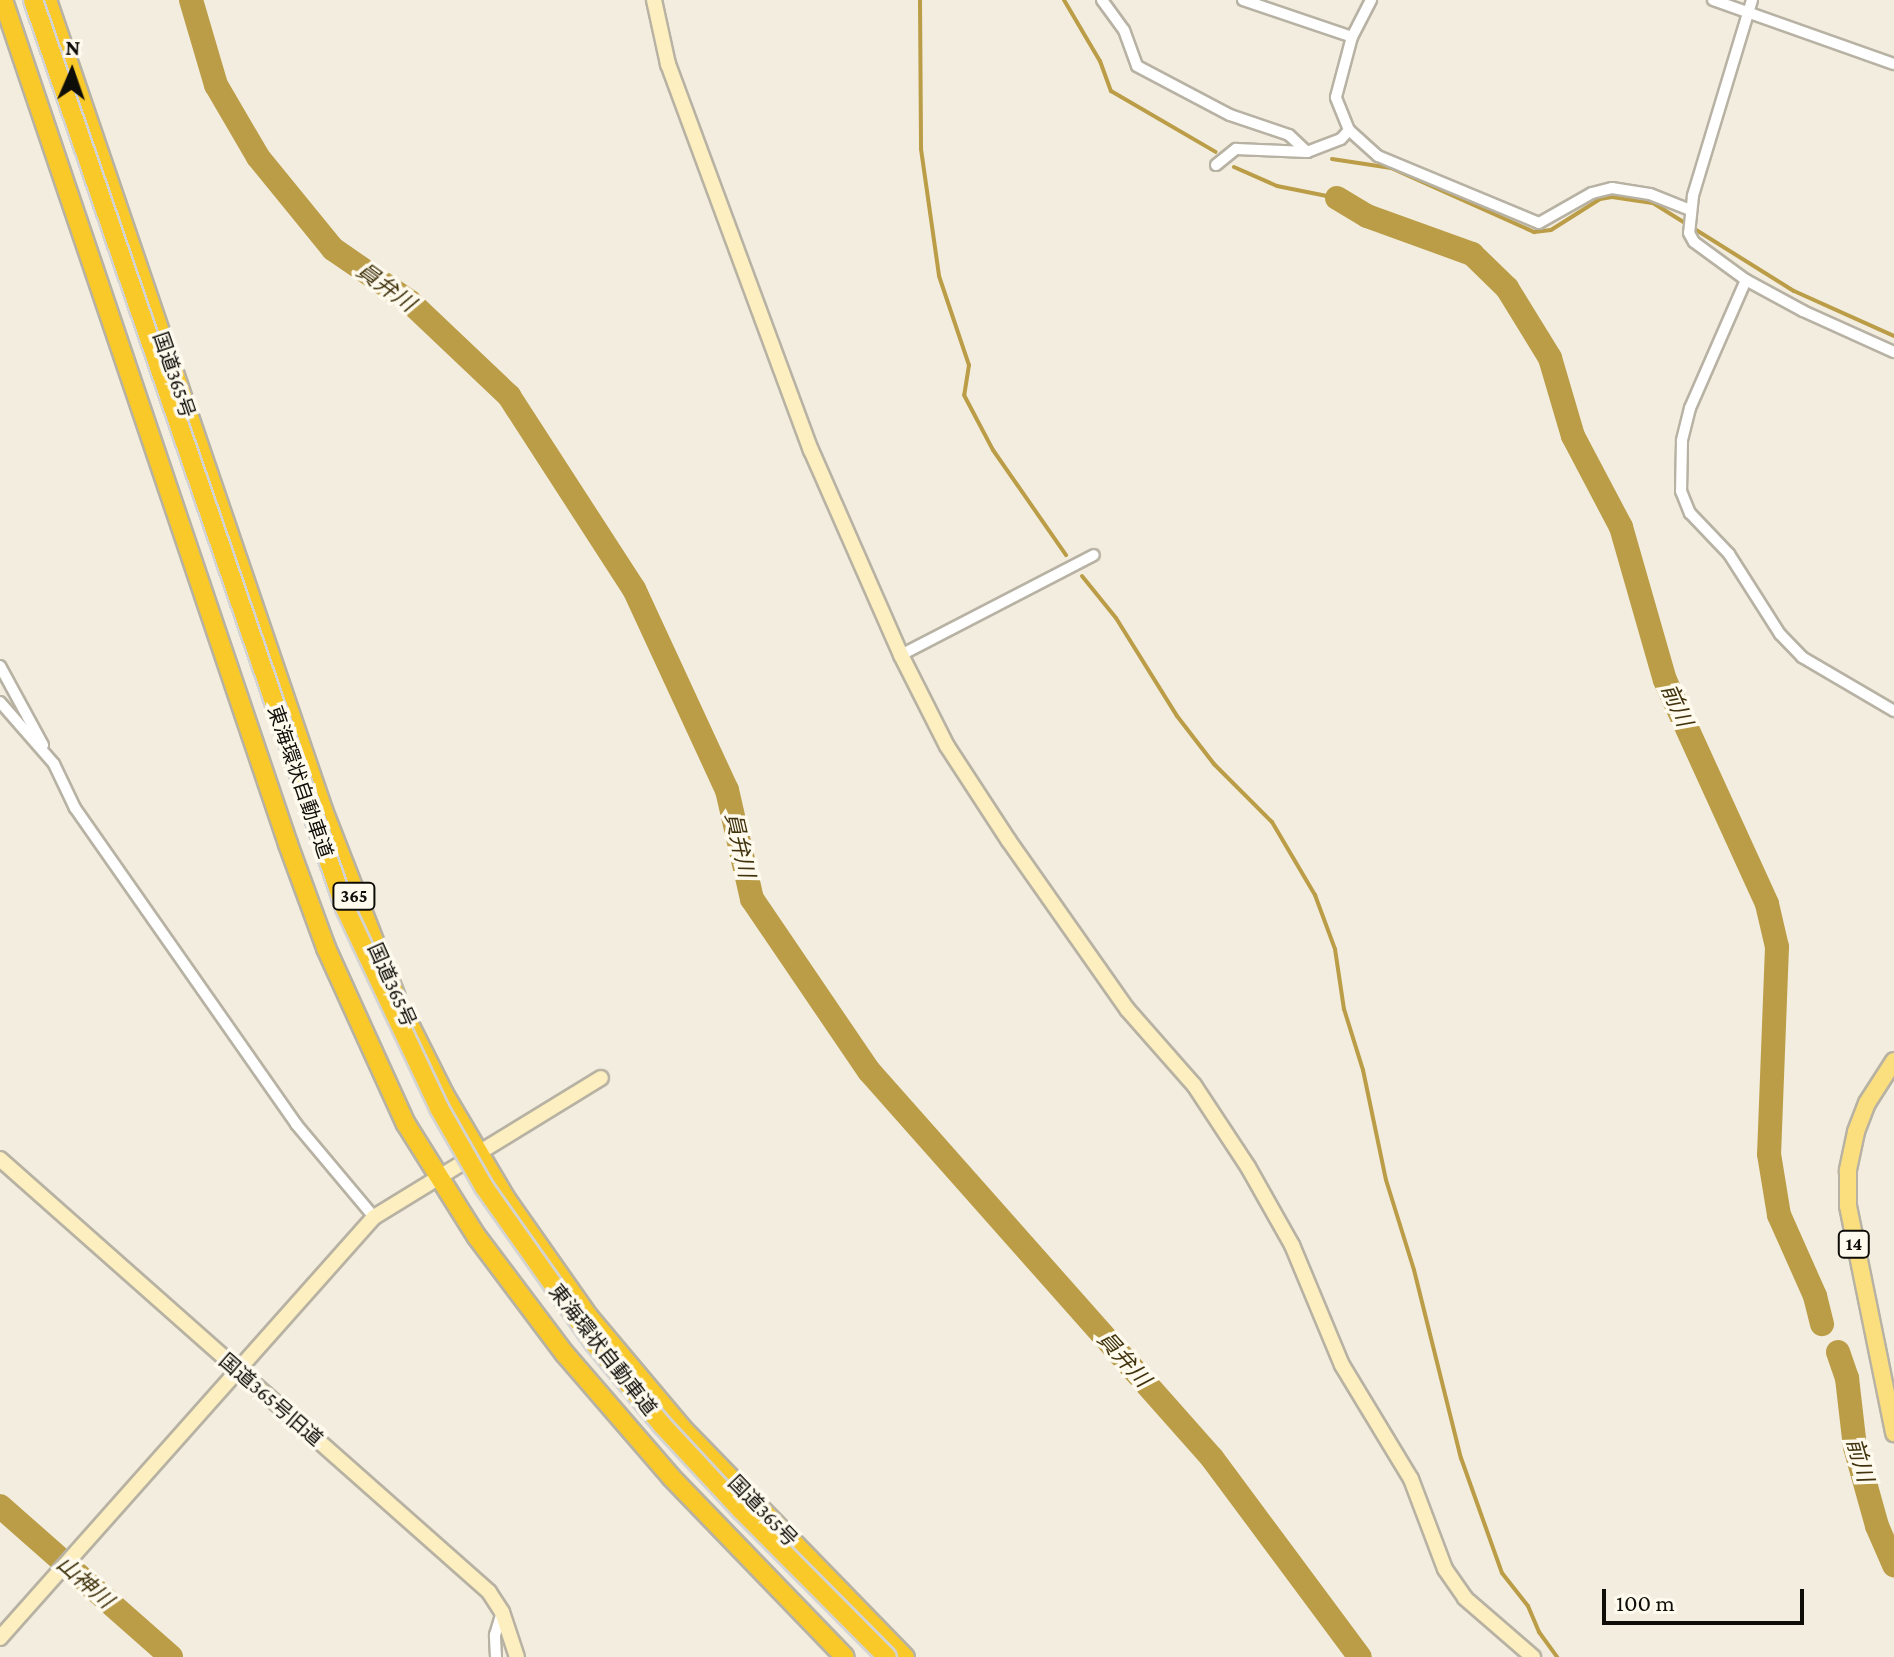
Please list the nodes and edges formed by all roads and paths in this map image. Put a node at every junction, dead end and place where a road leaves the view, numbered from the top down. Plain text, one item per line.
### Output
1 (3, 0) edge
2 (33, 0) edge
3 (47, 0) edge
4 (654, 0) edge
5 (1102, 0) edge
6 (1243, 0) edge
7 (1371, 0) edge
8 (1713, 0) edge
9 (1752, 0) edge
10 (1748, 14) junction
11 (1352, 37) junction
12 (1894, 64) edge
13 (1349, 130) junction
14 (1307, 152) junction
15 (1216, 165) dead end
16 (1690, 214) junction
17 (1746, 280) junction
18 (1894, 352) edge
19 (1094, 555) dead end
20 (901, 655) junction
21 (0, 666) edge
22 (0, 702) edge
23 (1894, 711) edge
24 (54, 764) junction
25 (1894, 1061) edge
26 (601, 1078) dead end
27 (477, 1151) junction
28 (0, 1159) edge
29 (437, 1176) junction
30 (374, 1217) junction
31 (238, 1371) junction
32 (1894, 1433) edge
33 (502, 1612) junction
34 (0, 1638) edge
35 (496, 1657) edge
36 (517, 1657) edge
37 (845, 1657) edge
38 (887, 1657) edge
39 (905, 1657) edge
40 (1533, 1657) edge

1 - 29 highway, 365
2 - 38 highway, 東海環状自動車道, bridge
3 - 27 highway, 国道365号 / 365
4 - 20 street
5 - 14 street
6 - 11 street
7 - 11 street
8 - 10 street
9 - 10 street
10 - 12 street
10 - 16 street
11 - 13 street
13 - 14 street
13 - 16 street
14 - 15 street
16 - 17 street
17 - 18 street
17 - 23 street
19 - 20 street
20 - 40 street
21 - 24 street
22 - 24 street
24 - 30 street
25 - 32 main road, 14
26 - 27 street
27 - 29 street
27 - 39 highway, 国道365号 / 365
28 - 31 street, 国道365号旧道
29 - 30 street
29 - 37 highway, 365
30 - 31 street
31 - 33 street, 国道365号旧道
31 - 34 street
33 - 35 street
33 - 36 street, 国道365号旧道

